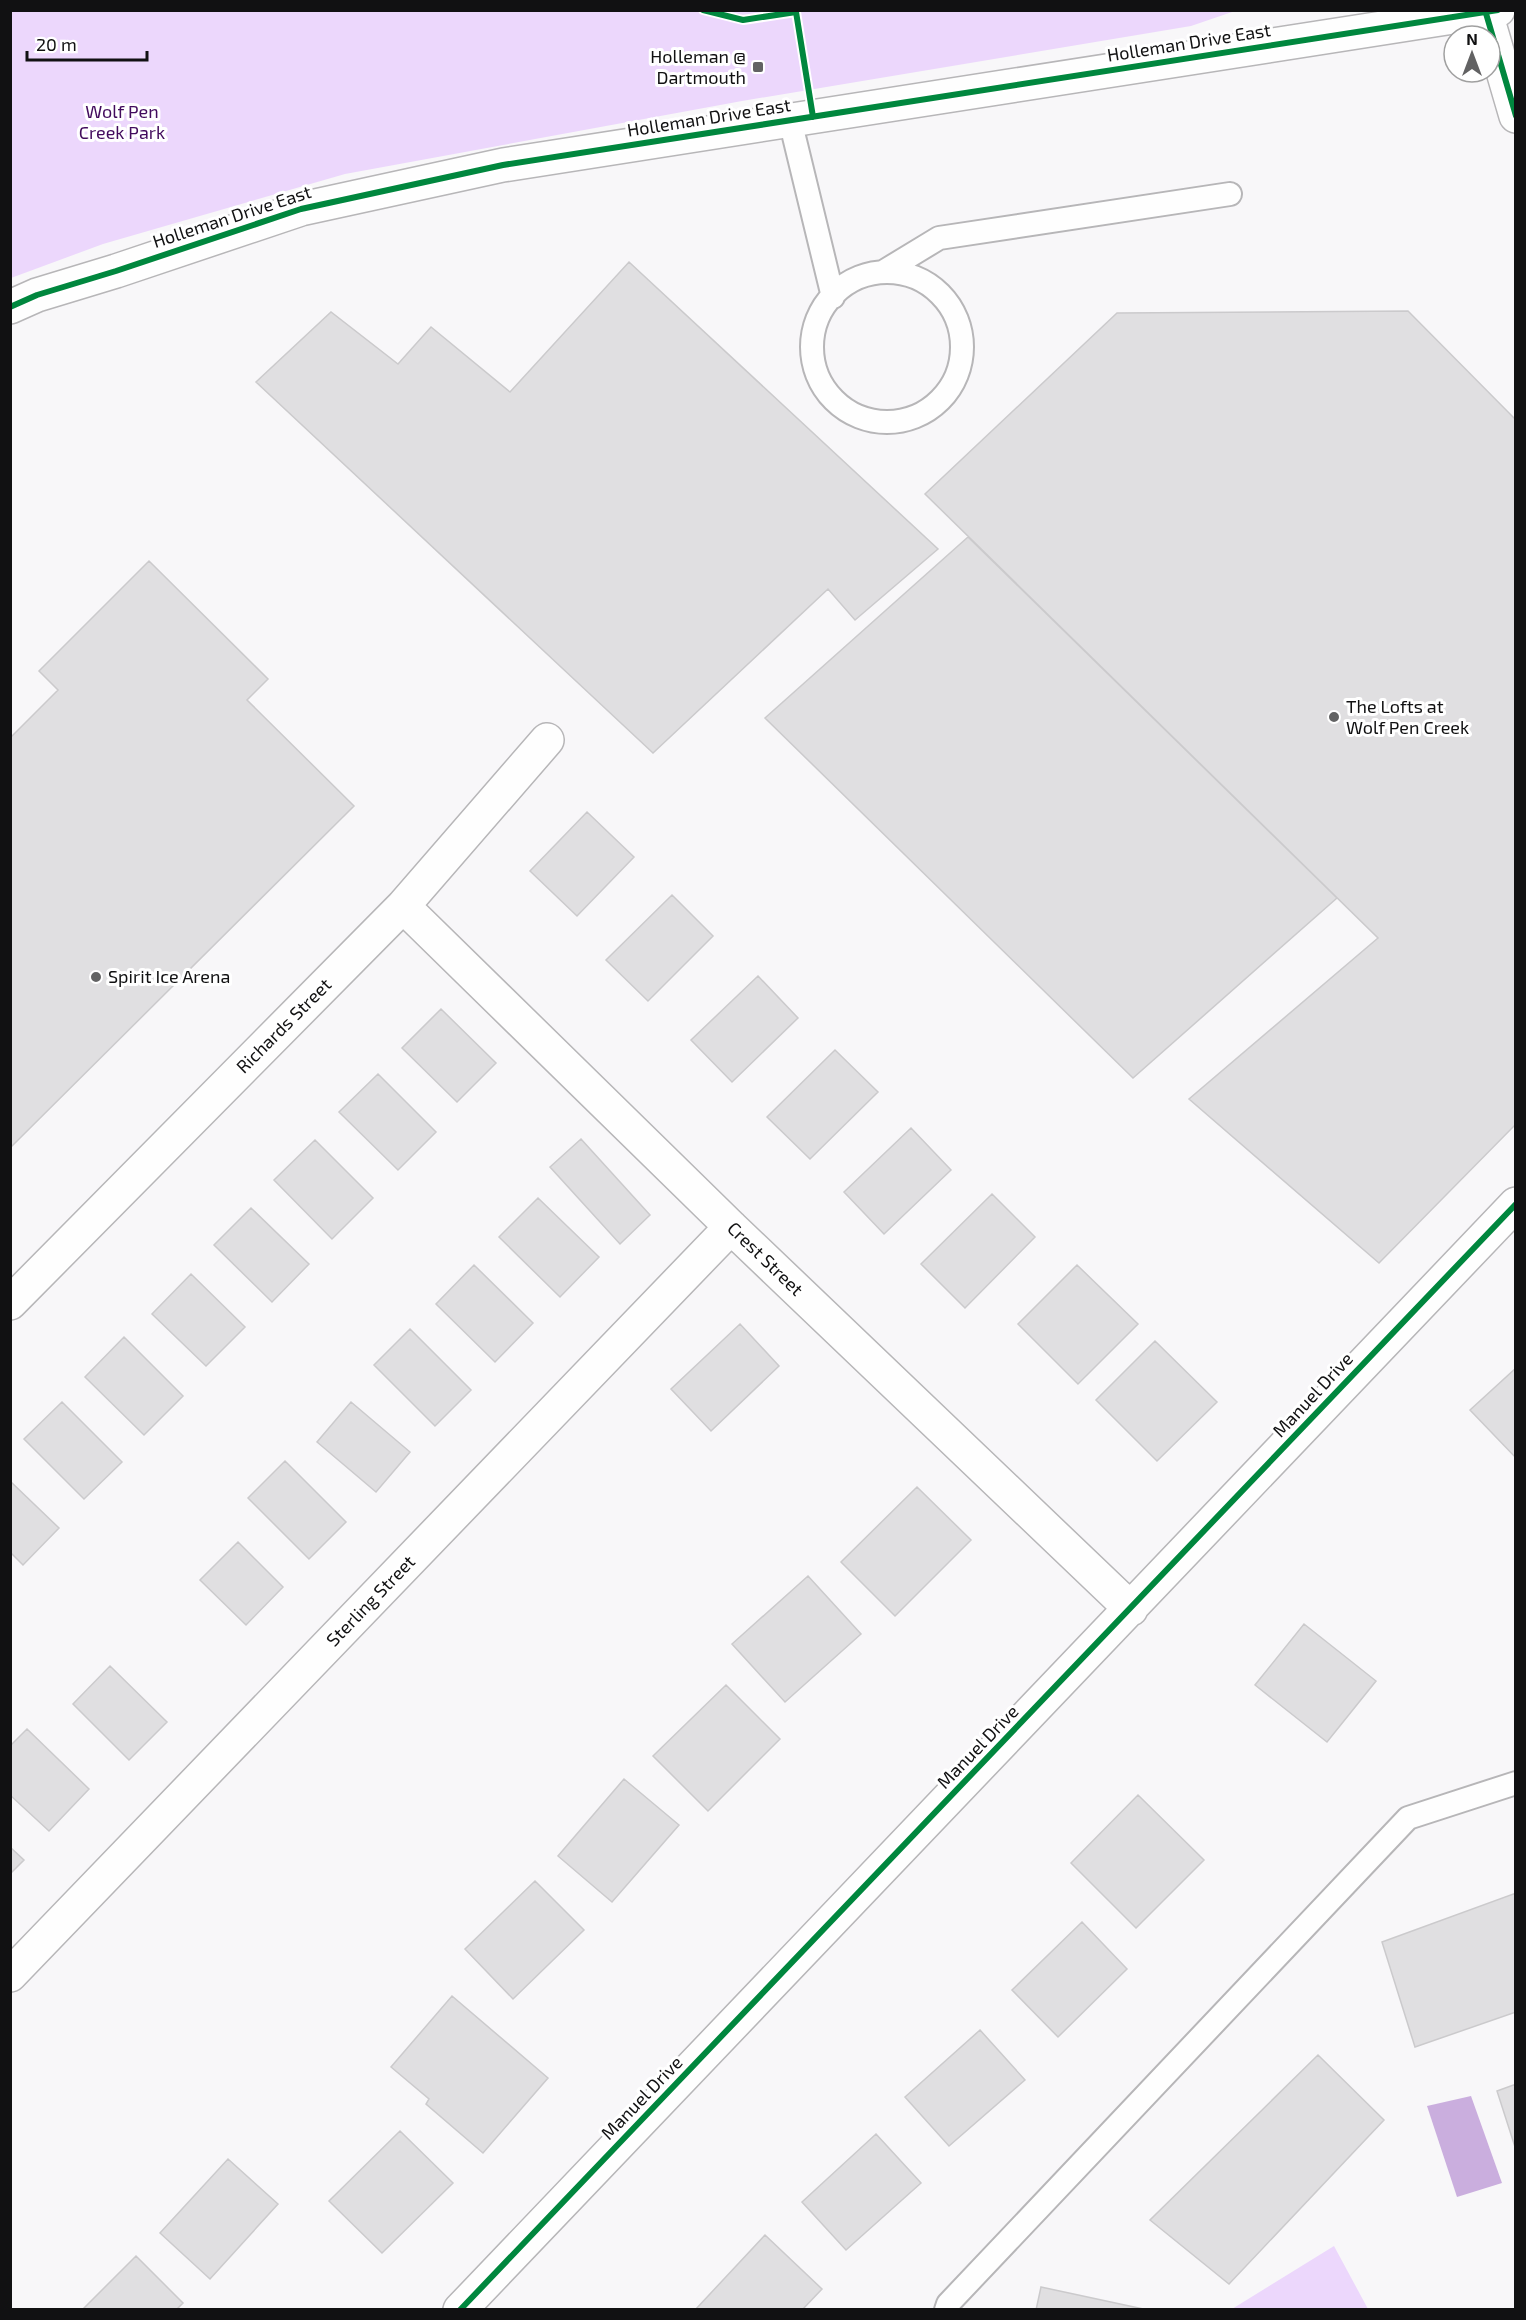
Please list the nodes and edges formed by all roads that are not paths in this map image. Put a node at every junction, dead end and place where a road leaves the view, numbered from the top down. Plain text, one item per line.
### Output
1 (1490, 11) edge
2 (1515, 116) edge
3 (790, 120) junction
4 (1230, 194) dead end
5 (883, 272) junction
6 (833, 297) junction
7 (10, 307) edge
8 (547, 740) dead end
9 (403, 906) junction
10 (1515, 1204) edge
11 (731, 1227) junction
12 (10, 1303) edge
13 (1131, 1608) junction
14 (1515, 1783) edge
15 (10, 1976) edge
16 (460, 2310) edge
17 (946, 2310) edge

1 - 2 street
1 - 3 street, Holleman Drive East
3 - 6 lane
3 - 7 street, Holleman Drive East
4 - 5 lane
5 - 6 lane
5 - 6 lane
8 - 9 street, Richards Street
9 - 11 street, Crest Street
9 - 12 street, Richards Street
10 - 13 street, Manuel Drive
11 - 13 street, Crest Street
11 - 15 street, Sterling Street
13 - 16 street, Manuel Drive
14 - 17 lane

